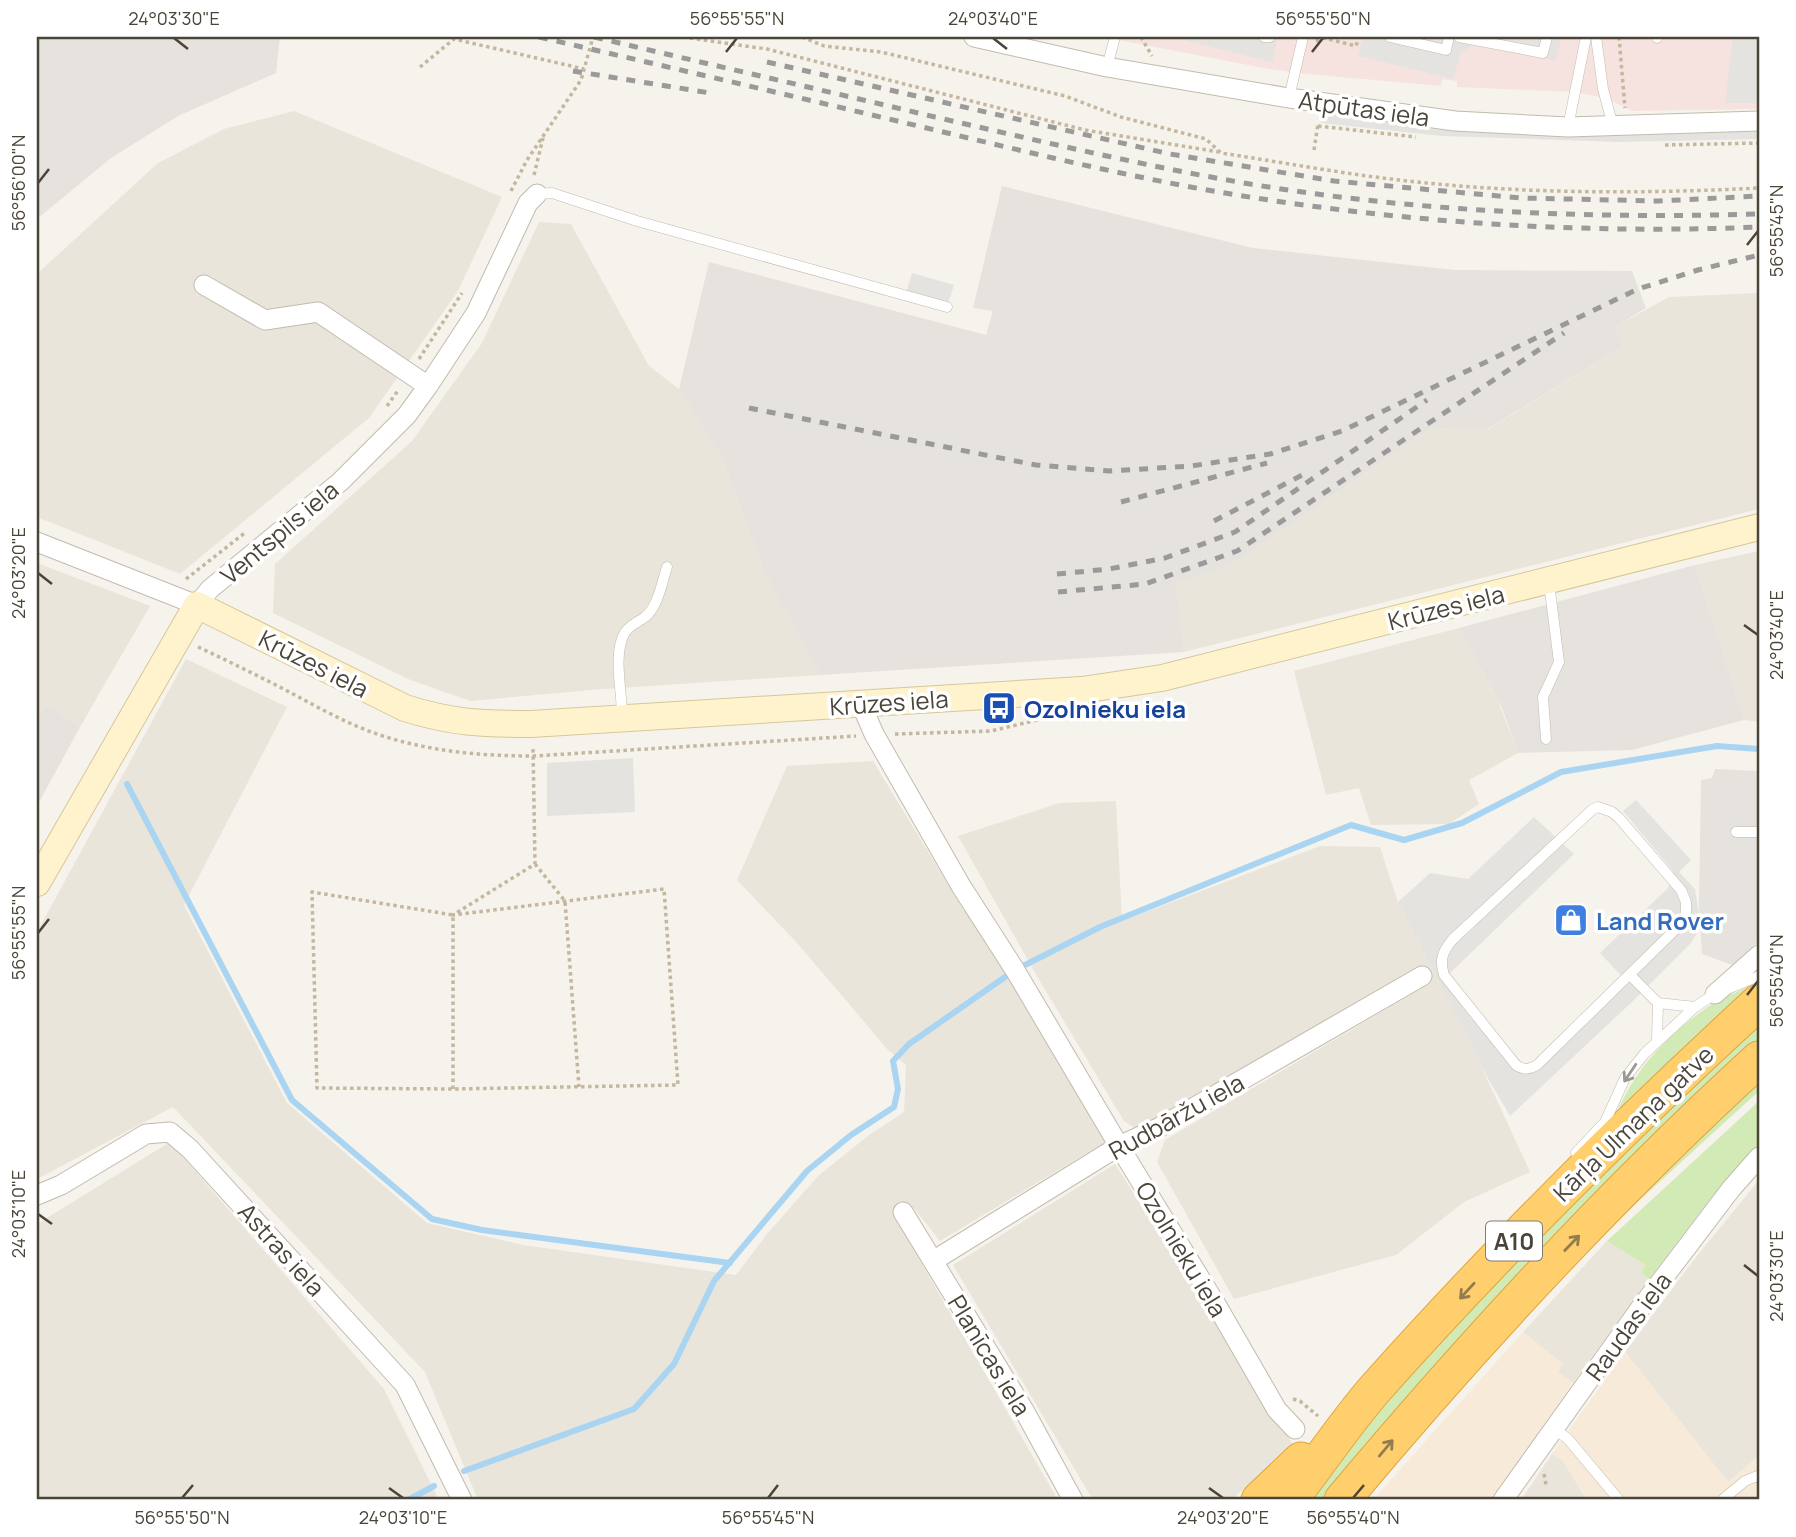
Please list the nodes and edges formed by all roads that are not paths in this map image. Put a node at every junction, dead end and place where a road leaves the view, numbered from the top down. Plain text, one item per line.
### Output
1 (974, 37) edge
2 (1115, 37) edge
3 (1264, 37) edge
4 (1270, 37) edge
5 (1303, 37) edge
6 (1390, 37) edge
7 (1449, 37) edge
8 (1459, 37) edge
9 (1547, 37) edge
10 (1586, 37) edge
11 (1596, 37) edge
12 (1107, 67) junction
13 (1289, 98) junction
14 (1619, 120) junction
15 (1759, 121) edge
16 (1569, 127) junction
17 (535, 187) joint
18 (204, 285) dead end
19 (947, 307) dead end
20 (428, 386) junction
21 (1759, 527) edge
22 (37, 542) edge
23 (667, 567) dead end
24 (1549, 582) junction
25 (197, 605) junction
26 (861, 704) junction
27 (622, 719) junction
28 (1546, 739) dead end
29 (1736, 832) dead end
30 (1759, 832) edge
31 (37, 883) edge
32 (1759, 955) edge
33 (1441, 967) junction
34 (1630, 975) junction
35 (1422, 976) joint
36 (1759, 976) edge
37 (1715, 994) junction
38 (1759, 1002) edge
39 (1658, 1003) junction
40 (1695, 1007) junction
41 (1657, 1040) junction
42 (1759, 1059) edge
43 (1119, 1146) junction
44 (1759, 1157) edge
45 (1569, 1160) dead end
46 (37, 1195) edge
47 (903, 1212) dead end
48 (933, 1261) junction
49 (1372, 1392) junction
50 (1553, 1428) junction
51 (1295, 1429) dead end
52 (1759, 1478) edge
53 (462, 1500) edge
54 (1073, 1500) edge
55 (1259, 1500) edge
56 (1290, 1500) edge
57 (1342, 1500) edge
58 (1503, 1500) edge
59 (1619, 1500) edge
60 (1722, 1500) edge

1 - 12 street, Atpūtas iela
2 - 12 lane
3 - 4 lane
5 - 13 lane
6 - 7 lane
8 - 9 lane
10 - 16 lane
11 - 14 lane
12 - 13 street, Atpūtas iela
13 - 16 street, Atpūtas iela
14 - 15 street, Atpūtas iela
14 - 16 street, Atpūtas iela
17 - 19 lane
17 - 20 street, Ventspils iela
18 - 20 street
20 - 25 street, Ventspils iela
21 - 24 street, Krūzes iela
22 - 25 street, Krūzes iela
23 - 27 lane
24 - 26 street, Krūzes iela
24 - 28 lane
25 - 27 street, Krūzes iela
25 - 31 street, Ventspils iela
26 - 27 street, Krūzes iela
26 - 43 street, Ozolnieku iela
29 - 30 lane
32 - 37 street
33 - 34 lane
33 - 34 lane
33 - 35 lane
34 - 39 lane
35 - 43 street, Rudbāržu iela
36 - 37 lane
37 - 40 lane
38 -> 49 highway, Kārļa Ulmaņa gatve / A10
39 - 40 lane
39 - 41 lane
40 - 41 lane
41 -> 45 lane
57 -> 42 highway, Kārļa Ulmaņa gatve / A10
43 - 48 street, Rudbāržu iela
43 - 51 street, Ozolnieku iela
44 - 50 street, Raudas iela
46 - 53 street, Astras iela
47 - 48 street, Planīcas iela
48 - 54 street, Planīcas iela
49 - 55 highway
49 - 56 highway, Kārļa Ulmaņa gatve / A10
50 - 58 street, Raudas iela
50 - 59 lane
52 - 60 lane

